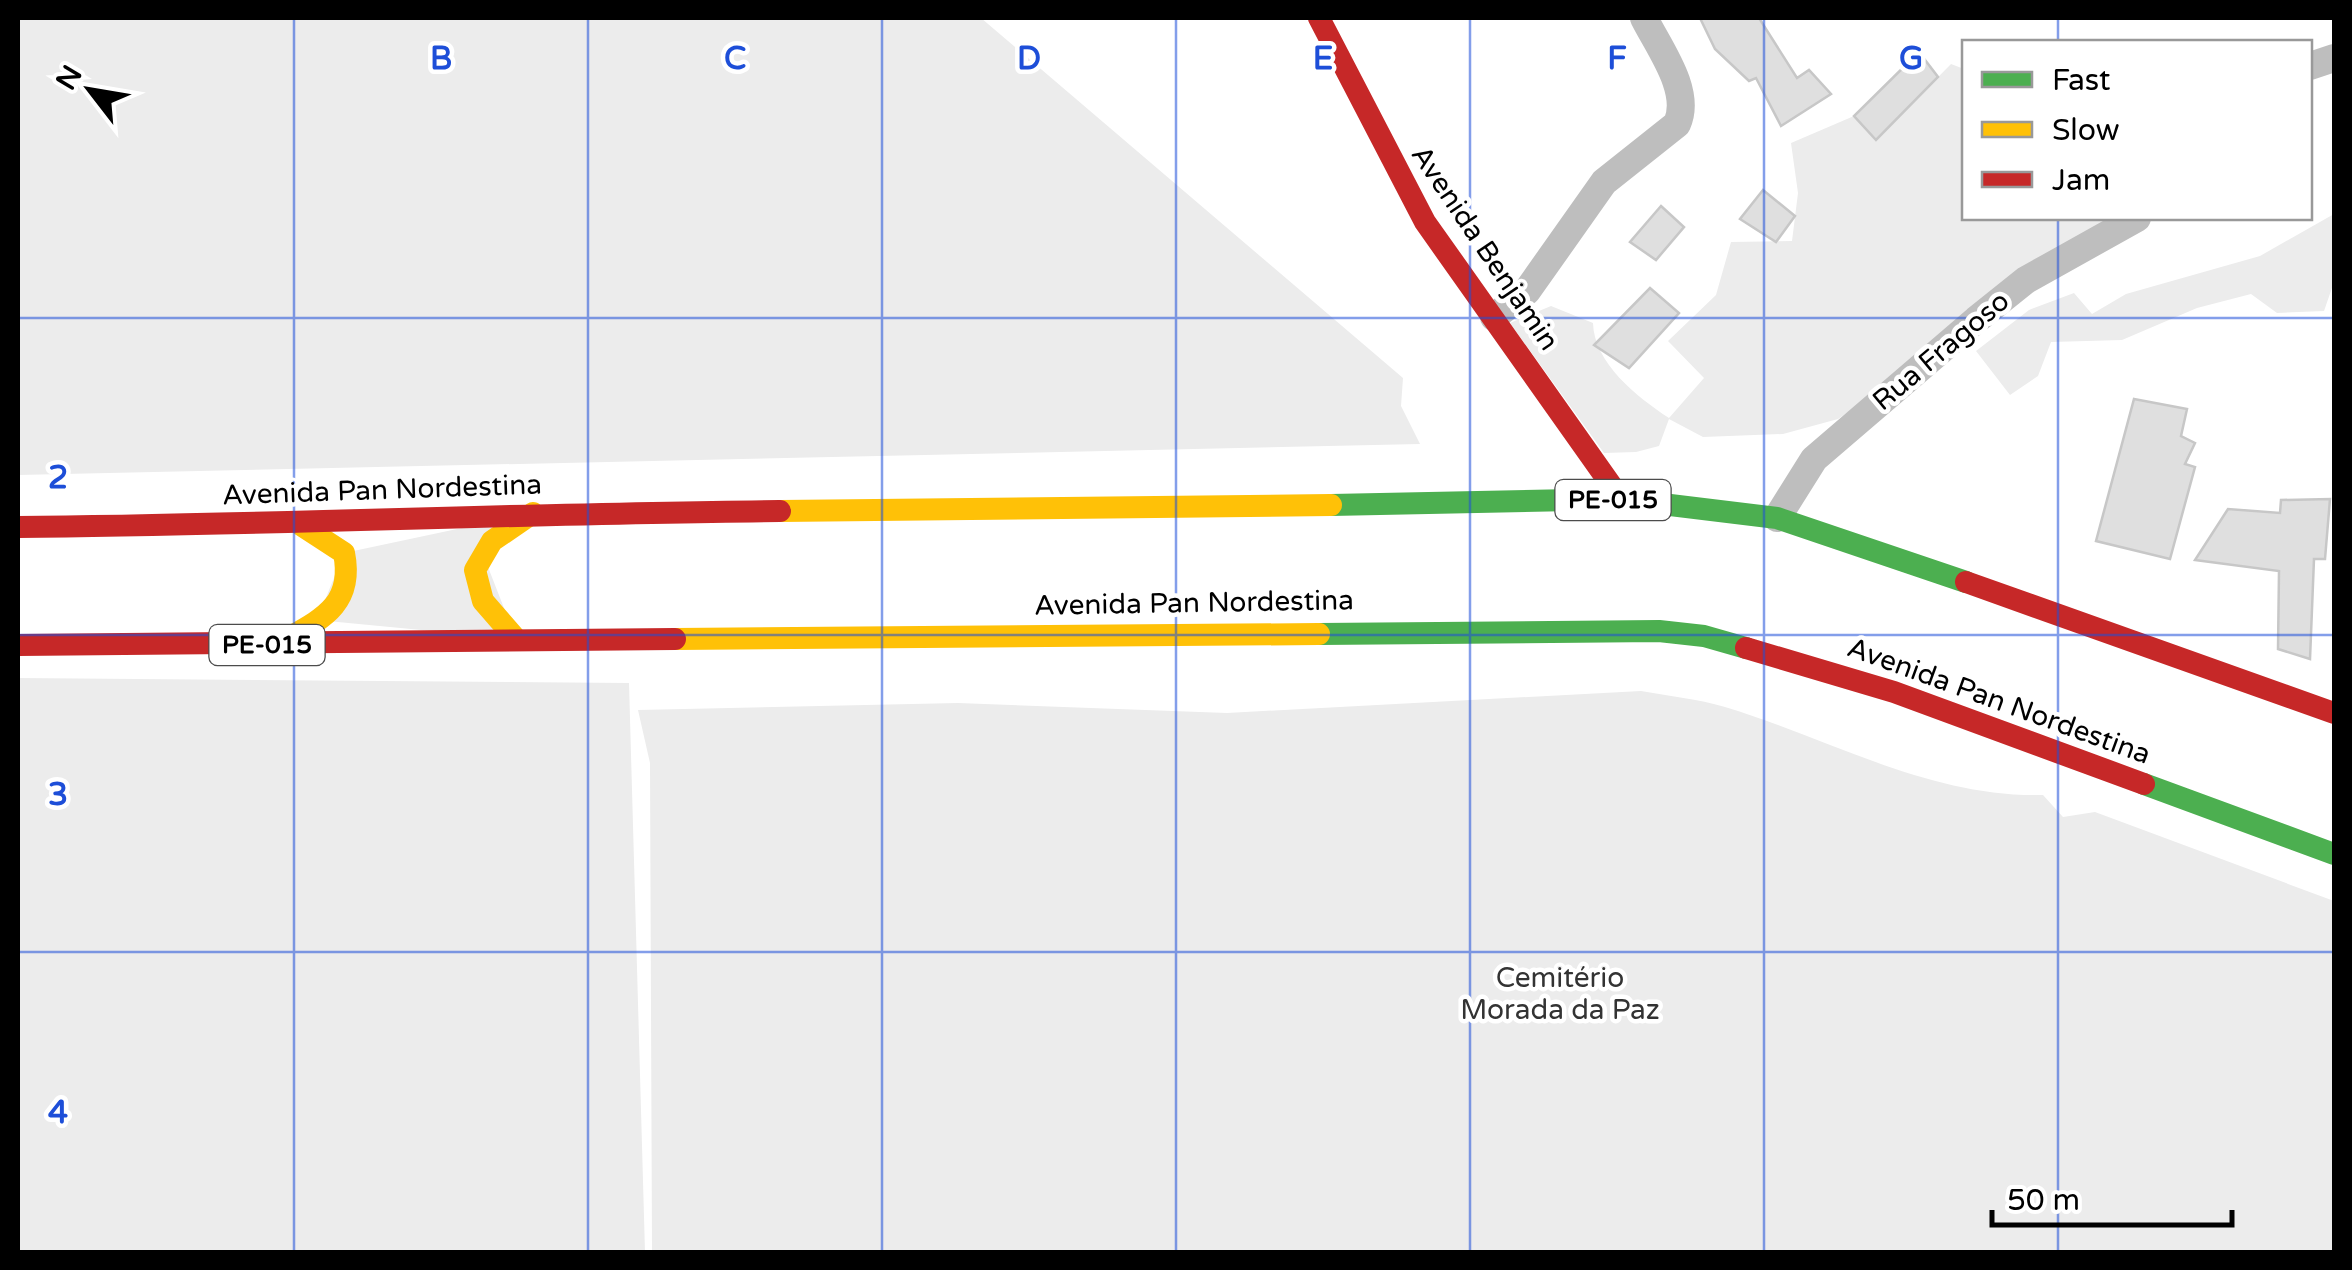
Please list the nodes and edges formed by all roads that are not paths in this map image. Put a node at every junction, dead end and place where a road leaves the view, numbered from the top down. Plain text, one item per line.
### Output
1 (1318, 18) edge
2 (1644, 18) edge
3 (2132, 220) edge
4 (1494, 318) junction
5 (1621, 500) junction
6 (533, 513) junction
7 (1777, 518) junction
8 (300, 525) junction
9 (18, 527) edge
10 (516, 639) junction
11 (18, 644) edge
12 (276, 645) junction
13 (2334, 713) edge
14 (2334, 854) edge

1 - 4 main road, Avenida Benjamin
2 - 4 street
3 - 7 street, Rua Fragoso
4 - 5 main road, Avenida Benjamin
5 - 6 main road, Avenida Pan Nordestina / PE-015
5 - 7 main road, Avenida Pan Nordestina / PE-015
6 - 8 main road, Avenida Pan Nordestina / PE-015
6 - 10 main road
7 - 13 main road, Avenida Pan Nordestina / PE-015
8 - 9 main road, Avenida Pan Nordestina / PE-015
8 - 12 main road
10 - 12 main road, Avenida Pan Nordestina / PE-015
10 - 14 main road, Avenida Pan Nordestina / PE-015
11 - 12 main road, Avenida Pan Nordestina / PE-015

